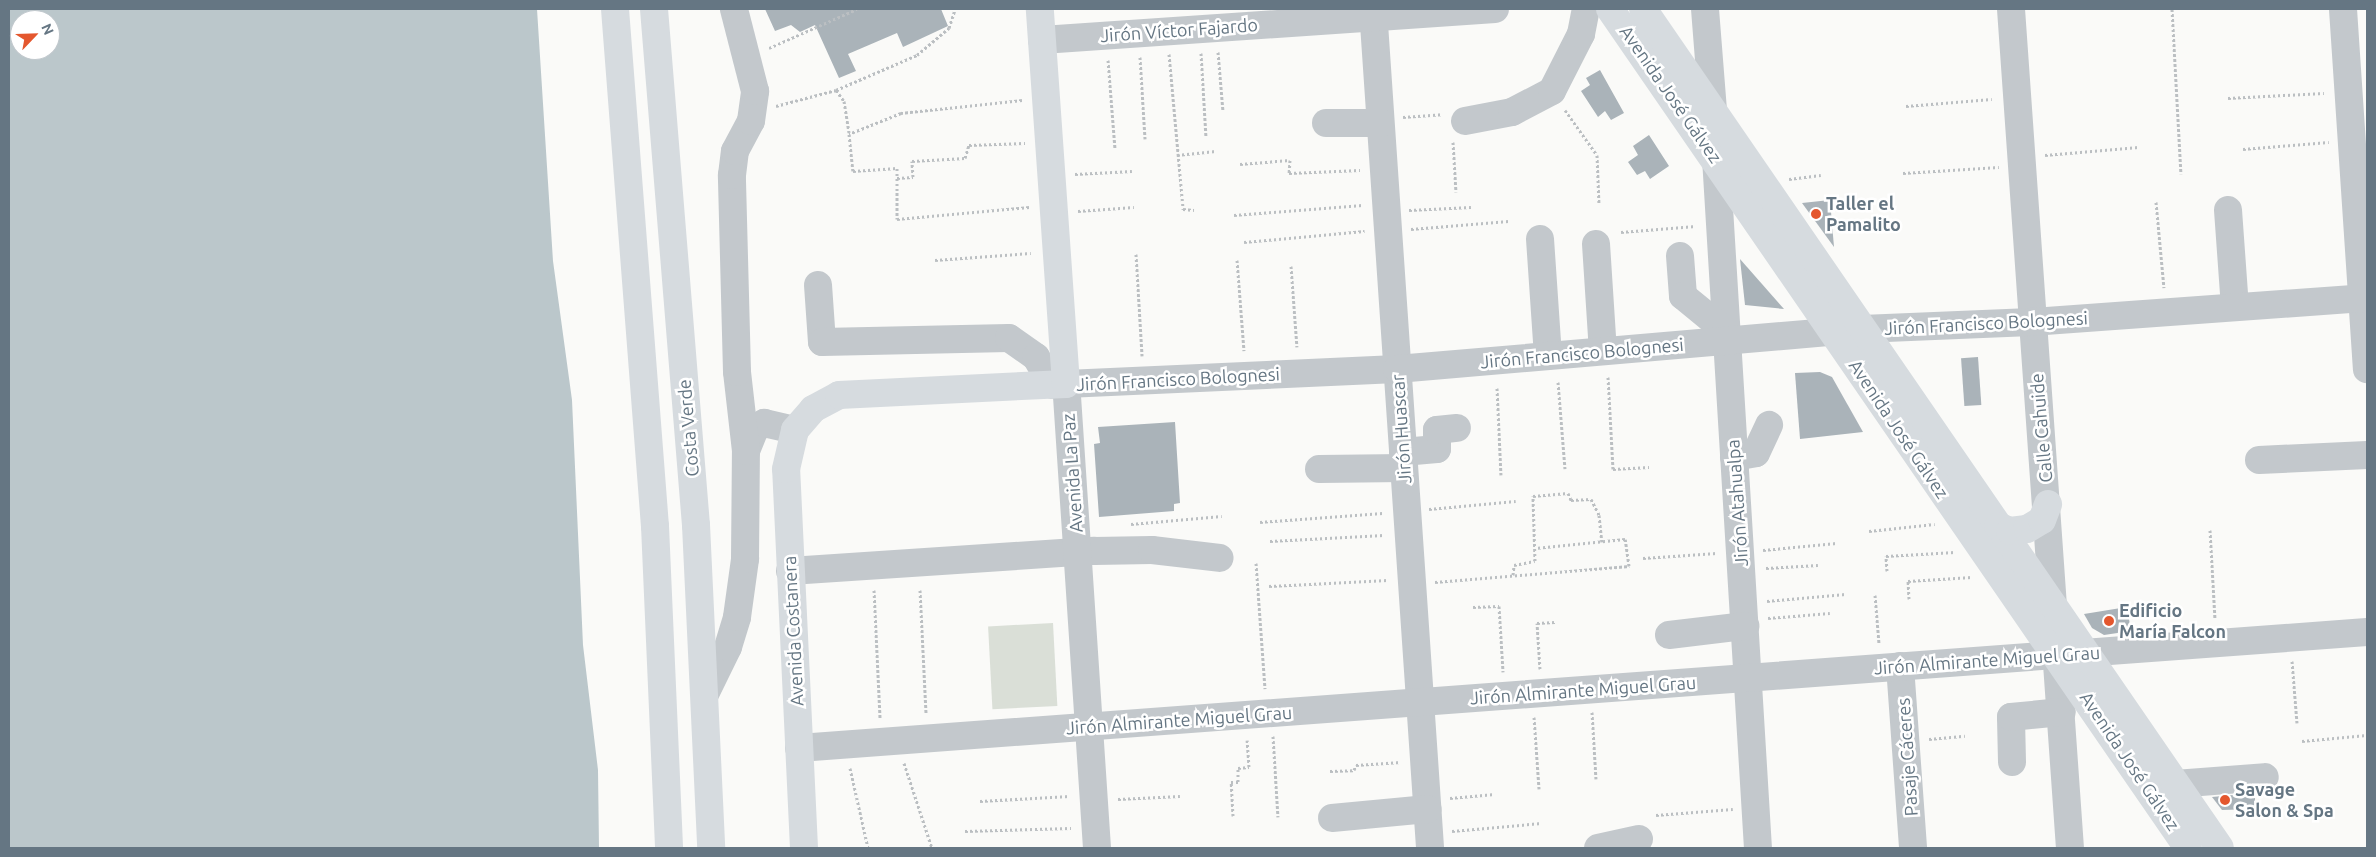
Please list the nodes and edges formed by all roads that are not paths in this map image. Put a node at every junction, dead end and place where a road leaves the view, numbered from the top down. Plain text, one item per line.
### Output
1 (615, 9) edge
2 (654, 9) edge
3 (734, 9) edge
4 (1040, 9) edge
5 (1495, 9) edge
6 (1586, 9) edge
7 (1610, 9) edge
8 (1643, 9) edge
9 (1705, 9) edge
10 (2011, 9) edge
11 (2343, 9) edge
12 (1432, 11) edge
13 (1373, 12) edge
14 (1042, 40) junction
15 (1712, 110) junction
16 (1380, 121) junction
17 (1326, 124) dead end
18 (1459, 127) road end
19 (1716, 158) junction
20 (2228, 210) dead end
21 (1540, 239) dead end
22 (1596, 244) dead end
23 (1680, 256) dead end
24 (818, 285) dead end
25 (2365, 298) edge
26 (2235, 308) junction
27 (2031, 322) junction
28 (1862, 329) junction
29 (1832, 331) junction
30 (1727, 336) junction
31 (1603, 351) junction
32 (1548, 356) junction
33 (1397, 369) junction
34 (2367, 369) edge
35 (1059, 384) junction
36 (799, 424) junction
37 (1769, 426) dead end
38 (1457, 428) dead end
39 (746, 451) junction
40 (2367, 455) edge
41 (1734, 457) junction
42 (1404, 460) junction
43 (2260, 460) dead end
44 (1319, 469) dead end
45 (2048, 504) junction
46 (1998, 526) junction
47 (1077, 552) junction
48 (1220, 558) dead end
49 (790, 571) junction
50 (2055, 609) junction
51 (1744, 617) junction
52 (2367, 632) edge
53 (1669, 635) dead end
54 (2085, 652) junction
55 (2058, 655) junction
56 (1891, 667) junction
57 (1748, 678) junction
58 (705, 694) junction
59 (1420, 702) junction
60 (2062, 712) junction
61 (1089, 726) junction
62 (799, 748) junction
63 (2012, 762) dead end
64 (2265, 778) dead end
65 (2175, 784) junction
66 (1332, 818) dead end
67 (1428, 823) edge
68 (1639, 839) dead end
69 (669, 848) edge
70 (711, 848) edge
71 (804, 848) edge
72 (1097, 848) edge
73 (1598, 848) edge
74 (1758, 848) edge
75 (1913, 848) edge
76 (2070, 848) edge
77 (2188, 848) edge
78 (2220, 848) edge

1 - 69 main road
2 - 58 main road, Costa Verde
3 - 39 street
4 - 14 main road, Avenida La Paz
5 - 12 street, Jirón Víctor Fajardo
6 - 18 street
7 - 19 main road, Avenida José Gálvez
8 - 15 main road, Avenida José Gálvez
9 - 15 street
10 - 27 street, Calle Cahuide
11 - 25 street
12 - 13 street, Jirón Víctor Fajardo
13 - 14 street, Jirón Víctor Fajardo
13 - 16 street, Jirón Huascar
14 - 35 main road, Avenida La Paz
15 - 28 main road, Avenida José Gálvez
16 - 17 street
16 - 33 street, Jirón Huascar
19 - 29 main road, Avenida José Gálvez
19 - 30 street, Jirón Atahualpa
20 - 26 street
21 - 32 street
22 - 31 street
23 - 30 street
24 - 35 street
25 - 26 street, Jirón Francisco Bolognesi
25 - 34 street
26 - 27 street, Jirón Francisco Bolognesi
27 - 28 street, Jirón Francisco Bolognesi
27 - 45 street, Calle Cahuide
28 - 29 street, Jirón Francisco Bolognesi
28 - 46 main road, Avenida José Gálvez
29 - 30 street, Jirón Francisco Bolognesi
29 - 55 main road, Avenida José Gálvez
30 - 31 street, Jirón Francisco Bolognesi
30 - 41 street, Jirón Atahualpa
31 - 32 street, Jirón Francisco Bolognesi
32 - 33 street, Jirón Francisco Bolognesi
33 - 35 street, Jirón Francisco Bolognesi
33 - 42 street, Jirón Huascar
35 - 36 main road, Jirón Francisco Bolognesi
35 - 47 street, Avenida La Paz
36 - 39 street
36 - 49 main road, Avenida Costanera
37 - 41 street
38 - 42 street
39 - 58 street
40 - 43 street
41 - 51 street, Jirón Atahualpa
42 - 44 street
42 - 59 street, Jirón Huascar
45 - 46 main road
45 - 50 street, Calle Cahuide
46 - 50 main road, Avenida José Gálvez
47 - 48 street
47 - 49 street
47 - 61 street, Avenida La Paz
49 - 62 main road, Avenida Costanera
50 - 54 main road, Avenida José Gálvez
50 - 55 street, Calle Cahuide
51 - 53 street
51 - 57 street, Jirón Atahualpa
52 - 54 street, Jirón Almirante Miguel Grau
54 - 55 street, Jirón Almirante Miguel Grau
54 - 65 main road, Avenida José Gálvez
55 - 56 street, Jirón Almirante Miguel Grau
55 - 60 street, Calle Cahuide
55 - 77 main road, Avenida José Gálvez
56 - 57 street, Jirón Almirante Miguel Grau
56 - 75 street, Pasaje Cáceres
57 - 59 street, Jirón Almirante Miguel Grau
57 - 74 street, Jirón Atahualpa
58 - 70 main road, Costa Verde
59 - 61 street, Jirón Almirante Miguel Grau
59 - 67 street, Jirón Huascar
60 - 63 street
60 - 76 street, Calle Cahuide
61 - 62 street, Jirón Almirante Miguel Grau
61 - 72 street, Avenida La Paz
62 - 71 main road, Avenida Costanera
64 - 65 street
65 - 78 main road, Avenida José Gálvez
66 - 67 street
68 - 73 street

